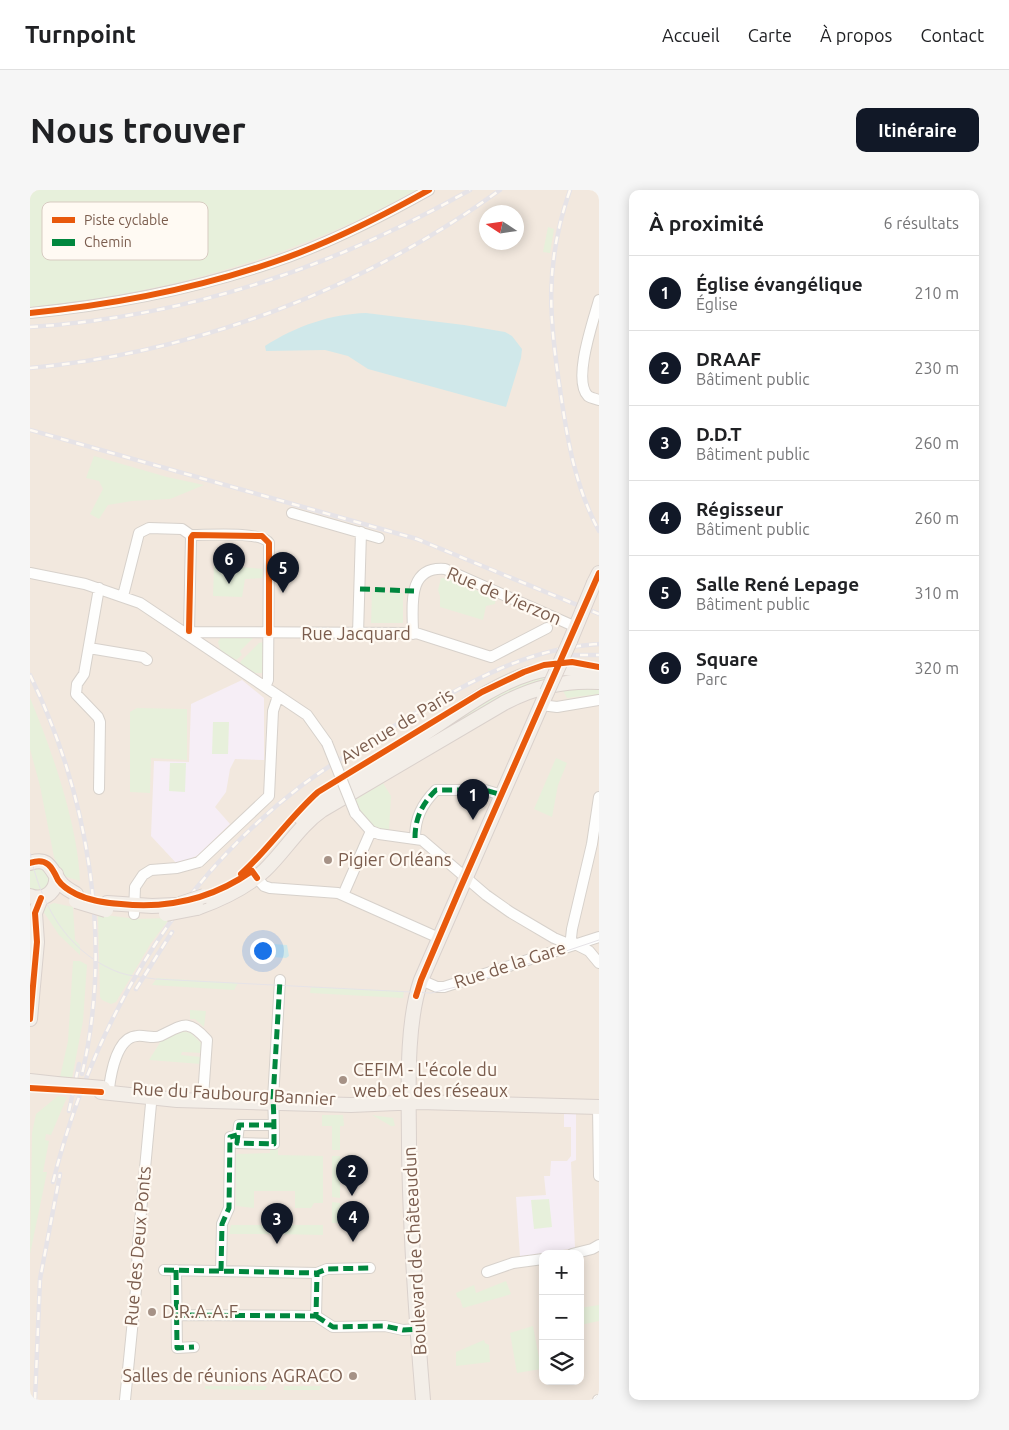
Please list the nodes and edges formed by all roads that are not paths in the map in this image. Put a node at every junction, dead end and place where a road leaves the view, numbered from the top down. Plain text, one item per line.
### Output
1 (430, 190) edge
2 (599, 300) edge
3 (30, 313) edge
4 (599, 400) edge
5 (292, 513) dead end
6 (361, 532) junction
7 (192, 536) junction
8 (379, 538) dead end
9 (30, 573) edge
10 (597, 578) edge
11 (98, 588) junction
12 (123, 596) junction
13 (576, 627) junction
14 (547, 628) dead end
15 (187, 631) junction
16 (220, 632) junction
17 (269, 633) junction
18 (358, 634) junction
19 (413, 634) junction
20 (88, 648) junction
21 (219, 655) junction
22 (147, 660) dead end
23 (599, 672) edge
24 (599, 682) edge
25 (265, 687) junction
26 (278, 696) junction
27 (545, 698) junction
28 (599, 700) edge
29 (99, 789) dead end
30 (502, 795) junction
31 (599, 797) edge
32 (597, 823) edge
33 (371, 831) junction
34 (415, 838) junction
35 (31, 862) edge
36 (56, 874) junction
37 (254, 874) junction
38 (466, 877) junction
39 (343, 895) junction
40 (40, 897) edge
41 (76, 897) junction
42 (134, 910) junction
43 (30, 928) edge
44 (599, 937) edge
45 (439, 938) junction
46 (573, 944) junction
47 (599, 963) edge
48 (34, 972) junction
49 (280, 980) dead end
50 (421, 980) junction
51 (30, 1019) edge
52 (30, 1081) edge
53 (57, 1087) junction
54 (30, 1088) edge
55 (104, 1089) junction
56 (152, 1094) junction
57 (203, 1096) junction
58 (273, 1101) junction
59 (408, 1102) junction
60 (598, 1107) edge
61 (274, 1125) junction
62 (237, 1135) junction
63 (599, 1176) edge
64 (599, 1245) edge
65 (584, 1251) edge
66 (539, 1260) edge
67 (370, 1268) dead end
68 (164, 1270) dead end
69 (176, 1270) junction
70 (221, 1271) junction
71 (317, 1272) junction
72 (487, 1272) dead end
73 (176, 1315) junction
74 (316, 1316) junction
75 (418, 1329) junction
76 (194, 1347) dead end
77 (125, 1400) edge
78 (422, 1400) edge

1 - 3 street
2 - 4 street
5 - 6 street
6 - 8 street
6 - 18 street
7 - 12 street
7 - 15 street
7 - 17 street
9 - 11 street
10 - 13 main road, bridge
11 - 12 street
11 - 20 street
12 - 15 street
13 - 19 street, Rue de Vierzon
13 - 27 main road, bridge
14 - 19 street, Rue Jacquard
15 - 16 street, Rue Jacquard
15 - 21 street
16 - 17 street, Rue Jacquard
16 - 21 street
17 - 18 street, Rue Jacquard
17 - 25 street
18 - 19 street, Rue Jacquard
20 - 22 street
20 - 29 street
21 - 25 street
23 - 37 main road, Avenue de Paris
24 - 37 main road, Avenue de Paris
25 - 26 street
26 - 33 street, bridge
26 - 42 street
27 - 28 street
27 - 30 main road
30 - 34 street
30 - 38 main road
31 - 32 street
32 - 46 street
33 - 34 street
33 - 39 street
34 - 38 street
35 - 36 main road, Avenue de Paris
36 - 40 main road
36 - 41 main road, Avenue de Paris
37 - 39 street
37 - 42 main road, Avenue de Paris, bridge
38 - 45 main road
38 - 46 street
39 - 45 street
40 - 41 main road, Avenue de Paris
40 - 48 main road
41 - 42 main road, Avenue de Paris, bridge
43 - 48 main road
44 - 46 street, Rue de la Gare
45 - 50 main road
46 - 47 street
46 - 50 street, Rue de la Gare
48 - 51 main road
49 - 58 street
50 - 59 main road
52 - 53 main road, Rue du Faubourg Bannier
53 - 54 main road, Rue du Faubourg Bannier
53 - 55 main road, Rue du Faubourg Bannier
55 - 56 main road, Rue du Faubourg Bannier
55 - 57 street
56 - 57 main road, Rue du Faubourg Bannier
56 - 58 main road, Rue du Faubourg Bannier
56 - 77 street, Rue des Deux Ponts
57 - 58 main road, Rue du Faubourg Bannier
58 - 59 main road, Rue du Faubourg Bannier
58 - 61 street
59 - 60 main road, Rue du Faubourg Bannier
59 - 75 main road, Boulevard de Châteaudun
60 - 63 street
61 - 62 street
61 - 62 street
62 - 70 street
64 - 65 street
66 - 72 street
67 - 71 street
68 - 69 street
69 - 70 street
69 - 73 street
70 - 71 street
71 - 74 street
73 - 74 street
73 - 76 street
74 - 75 street
75 - 78 main road, Boulevard de Châteaudun

